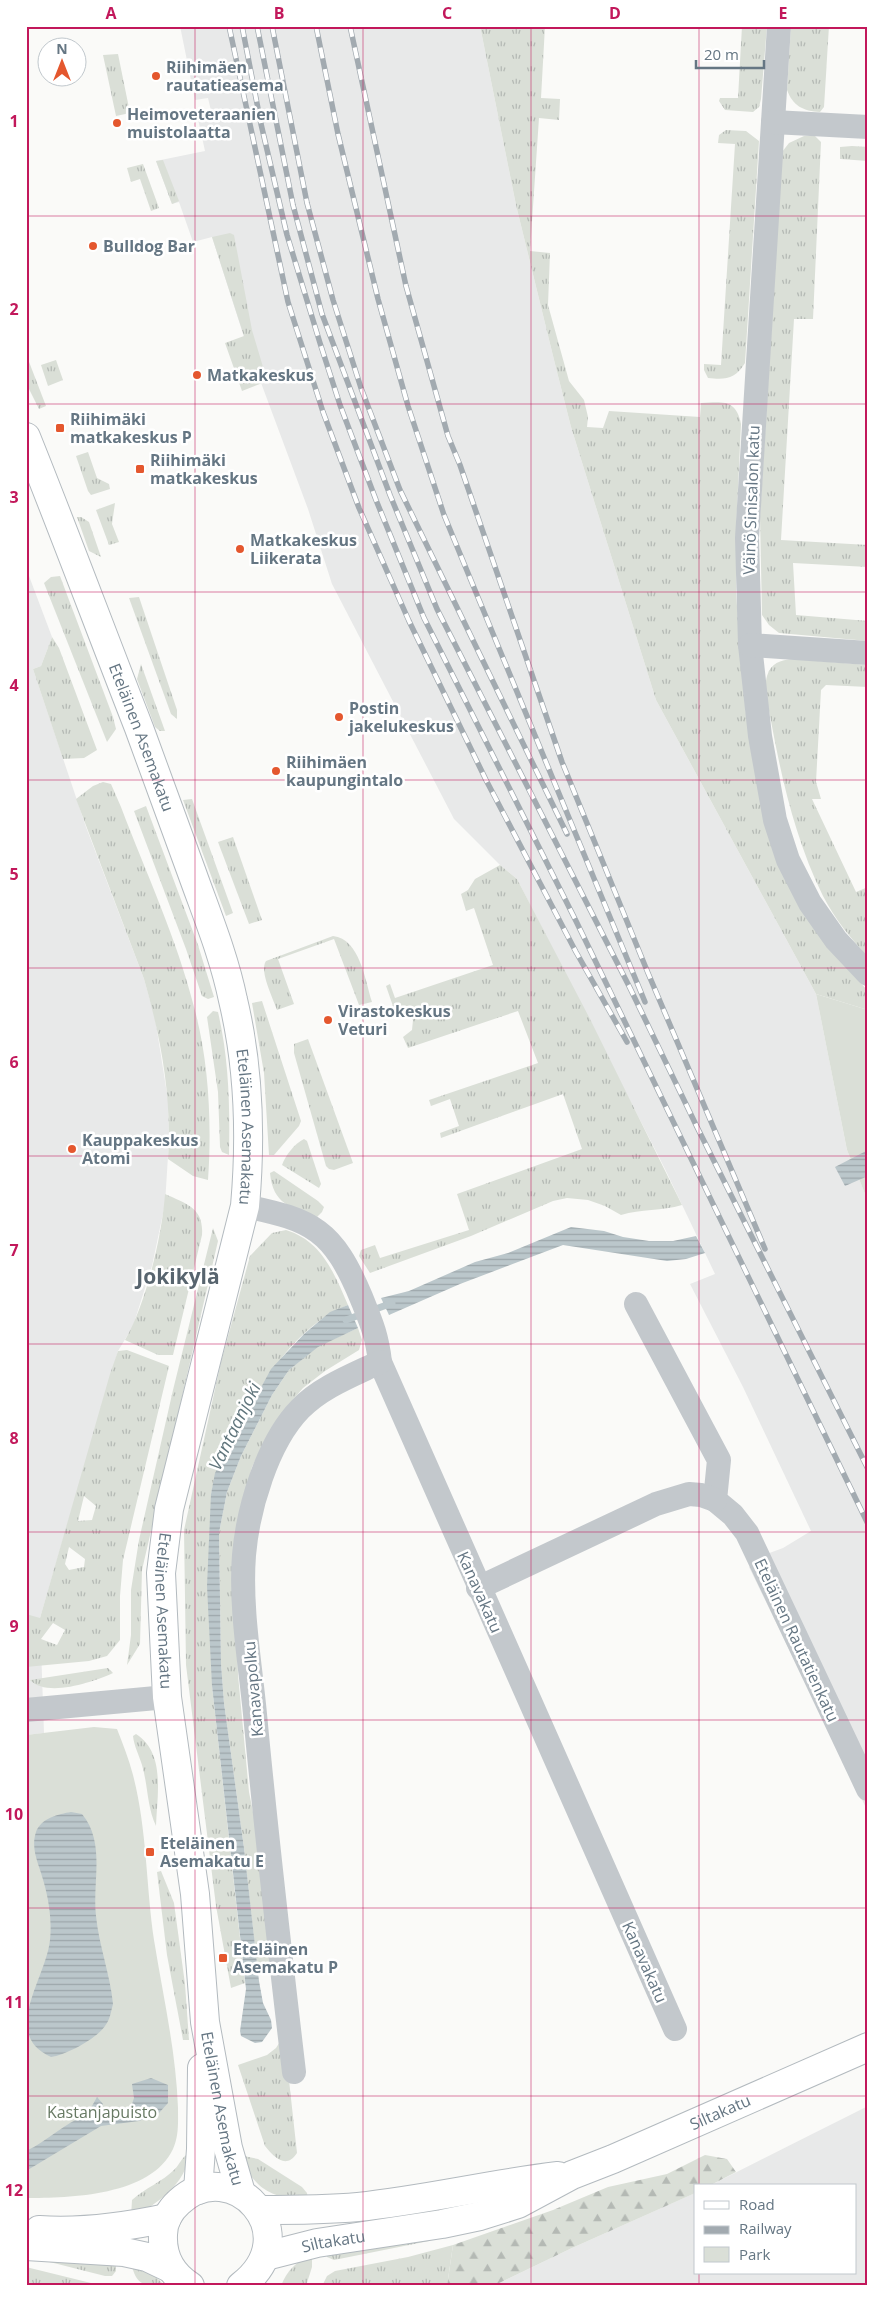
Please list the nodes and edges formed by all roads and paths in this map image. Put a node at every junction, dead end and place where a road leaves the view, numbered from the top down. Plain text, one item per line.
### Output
1 (780, 26) edge
2 (773, 122) junction
3 (868, 127) edge
4 (26, 437) edge
5 (750, 645) junction
6 (868, 653) edge
7 (868, 974) edge
8 (245, 1206) junction
9 (636, 1304) dead end
10 (380, 1362) junction
11 (715, 1500) junction
12 (478, 1588) junction
13 (168, 1697) junction
14 (26, 1710) edge
15 (868, 1789) edge
16 (205, 2022) junction
17 (675, 2029) dead end
18 (868, 2046) edge
19 (294, 2072) dead end
20 (572, 2175) junction
21 (198, 2190) junction
22 (250, 2202) junction
23 (167, 2218) junction
24 (26, 2229) edge
25 (26, 2246) edge
26 (254, 2276) edge
27 (180, 2277) edge

1 - 2 street, Väinö Sinisalon katu
2 - 3 street
2 - 5 street, Väinö Sinisalon katu
4 - 8 street, Eteläinen Asemakatu
5 - 6 street
5 - 7 street, Väinö Sinisalon katu
8 - 10 street, Kanavakatu
8 - 13 street, Eteläinen Asemakatu
9 - 11 street
10 - 12 street, Kanavakatu
10 - 19 street, Kanavapolku
11 - 12 street, Eteläinen Rautatienkatu
11 - 15 street, Eteläinen Rautatienkatu
12 - 17 street, Kanavakatu
13 - 14 street
13 - 16 street, Eteläinen Asemakatu
16 - 21 street, Eteläinen Asemakatu
16 - 22 street, Eteläinen Asemakatu
18 - 20 street, Siltakatu
20 - 22 street, Siltakatu
20 - 26 street, Siltakatu
21 - 22 street, Siltakatu
21 - 23 street
22 - 26 street, Eteläinen Asemakatu
23 - 24 street
23 - 27 street
25 - 27 street

